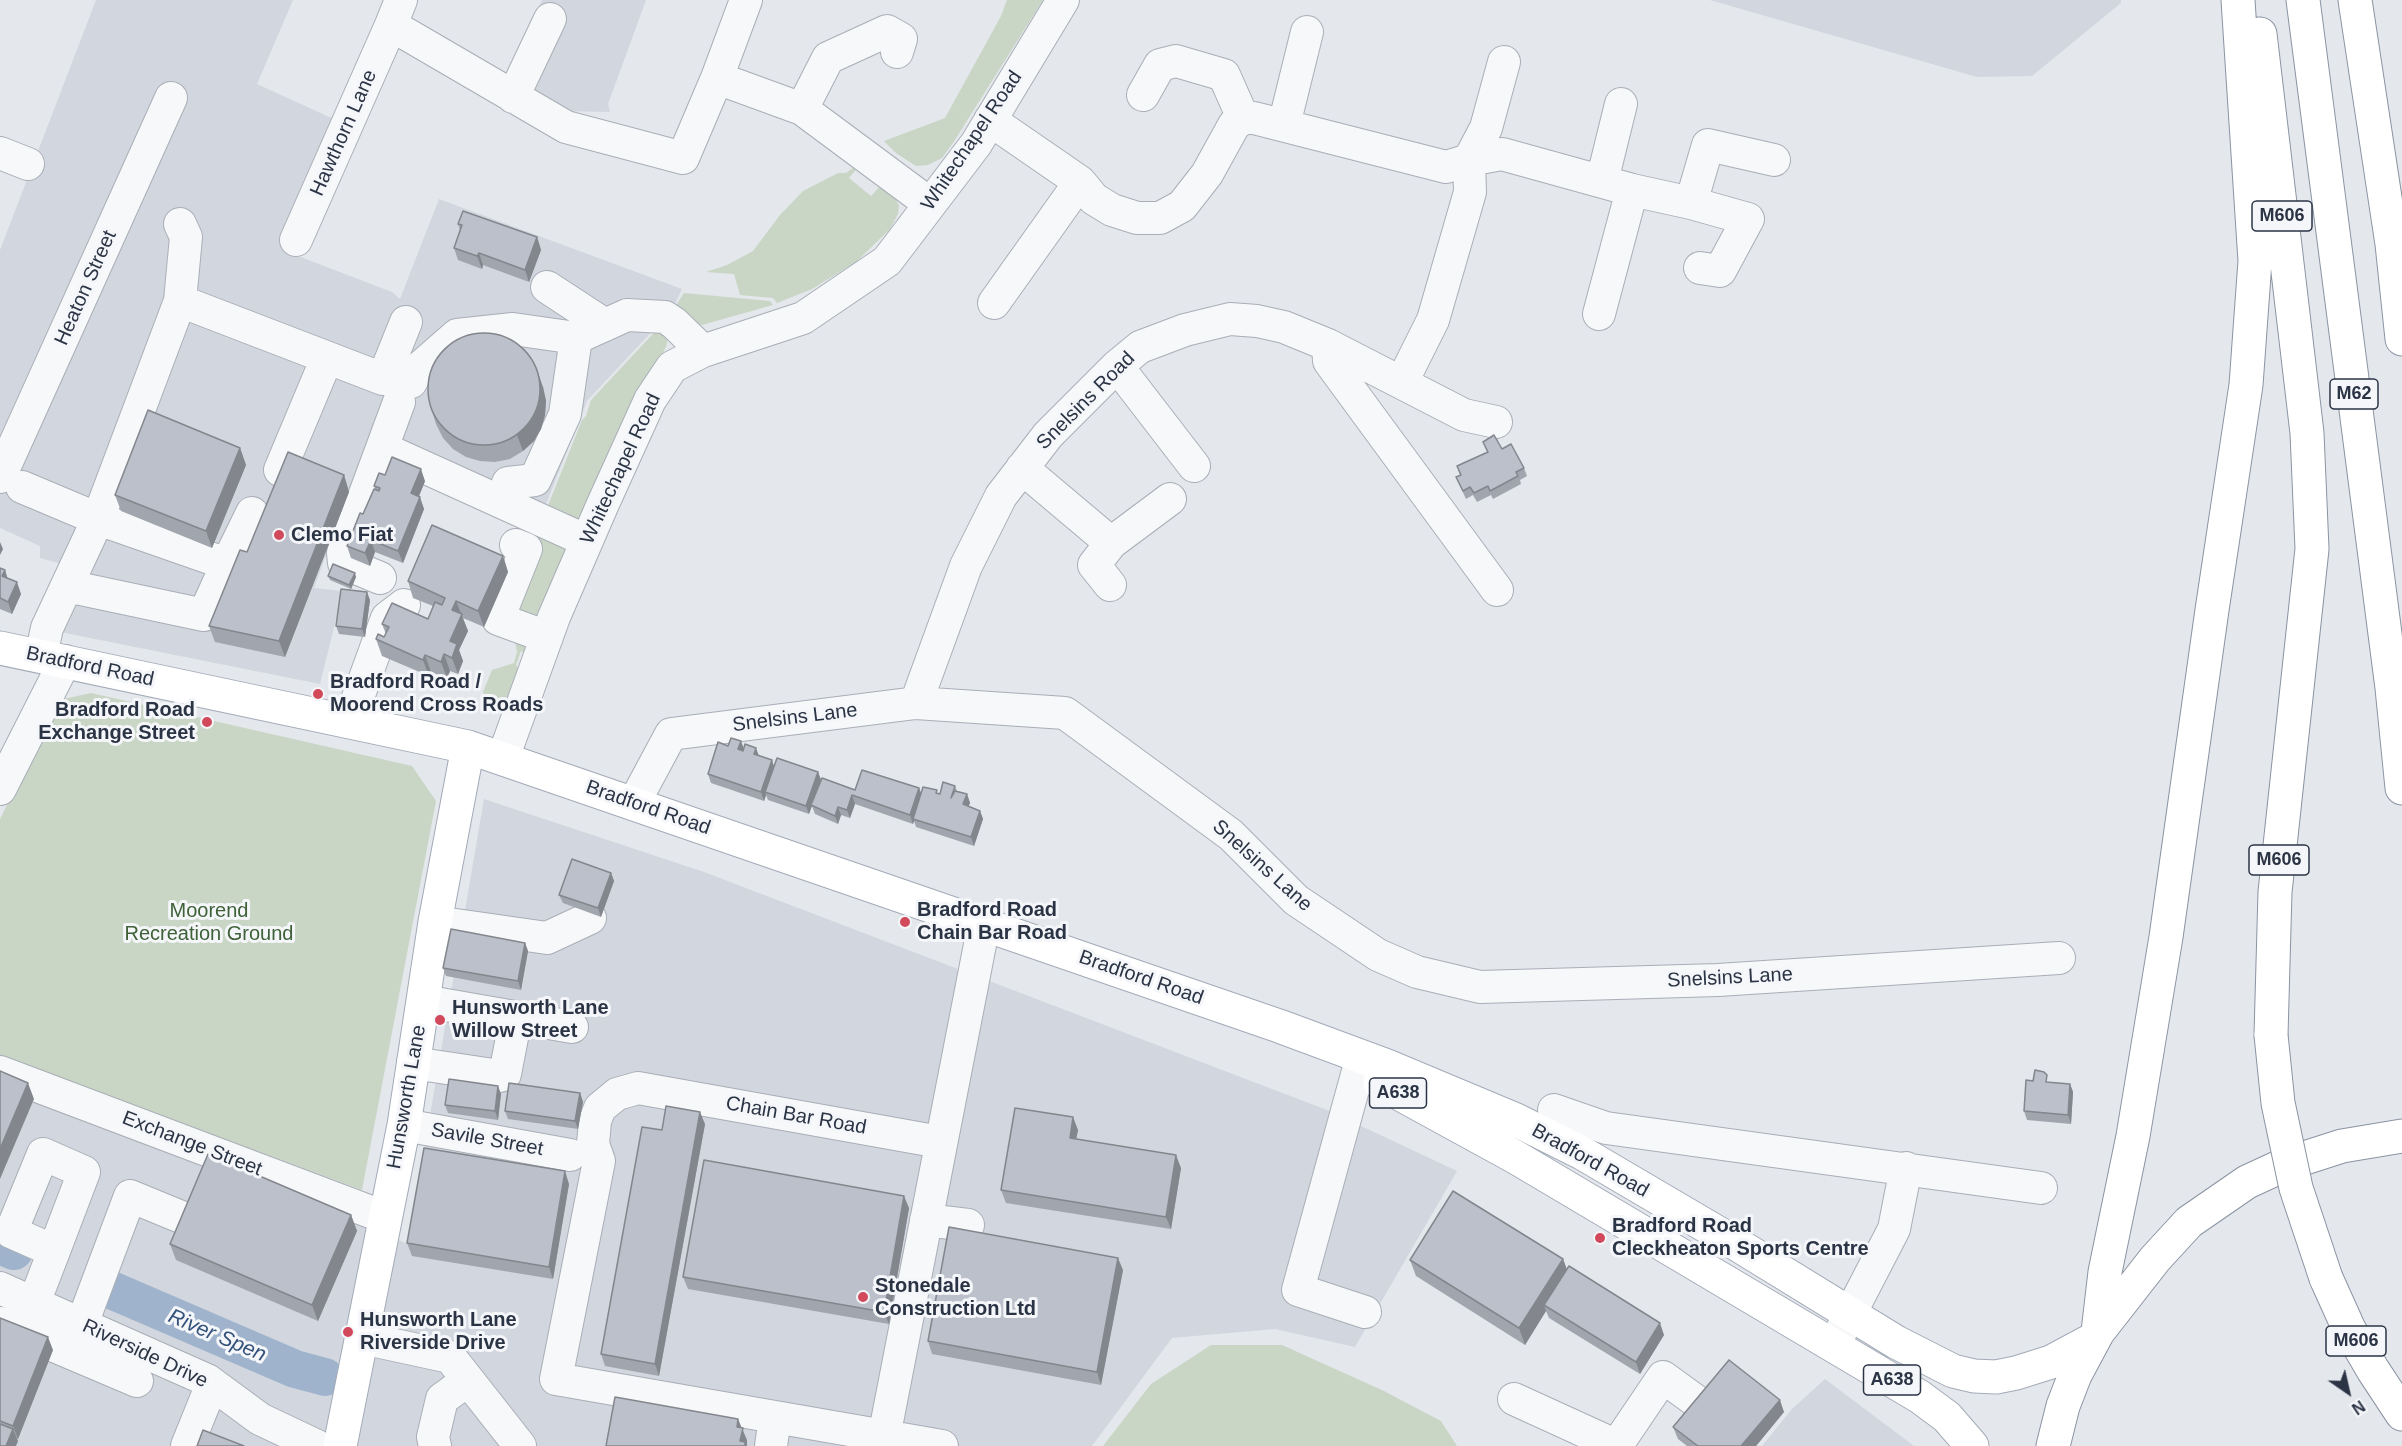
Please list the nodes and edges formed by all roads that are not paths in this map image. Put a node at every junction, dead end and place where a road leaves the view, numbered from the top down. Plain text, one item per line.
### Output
1 (746, 0) edge
2 (1063, 0) edge
3 (2238, 0) edge
4 (2255, 0) edge
5 (2303, 0) edge
6 (2355, 0) edge
7 (396, 13) edge
8 (550, 19) dead end
9 (1307, 32) dead end
10 (897, 52) dead end
11 (1504, 62) dead end
12 (717, 78) junction
13 (1143, 95) dead end
14 (513, 97) junction
15 (171, 98) dead end
16 (1621, 104) dead end
17 (802, 109) junction
18 (1243, 118) junction
19 (990, 120) junction
20 (1284, 125) junction
21 (1469, 160) junction
22 (1774, 160) dead end
23 (1602, 181) junction
24 (1080, 182) junction
25 (1632, 190) junction
26 (1691, 203) junction
27 (930, 204) junction
28 (180, 224) dead end
29 (296, 240) dead end
30 (1700, 268) dead end
31 (547, 287) dead end
32 (180, 301) junction
33 (994, 303) dead end
34 (1599, 314) dead end
35 (406, 322) dead end
36 (605, 325) junction
37 (576, 338) junction
38 (2402, 339) edge
39 (1328, 345) junction
40 (703, 351) junction
41 (327, 358) junction
42 (1117, 366) junction
43 (1402, 382) junction
44 (1496, 422) dead end
45 (382, 448) junction
46 (1194, 466) dead end
47 (1022, 468) junction
48 (280, 470) edge
49 (11, 482) edge
50 (508, 483) dead end
51 (1170, 499) dead end
52 (252, 513) dead end
53 (98, 519) junction
54 (587, 541) junction
55 (1111, 543) junction
56 (516, 544) dead end
57 (227, 564) junction
58 (380, 578) dead end
59 (1110, 585) dead end
60 (67, 586) junction
61 (1497, 590) dead end
62 (404, 605) dead end
63 (547, 638) junction
64 (0, 648) edge
65 (53, 658) junction
66 (916, 703) junction
67 (349, 722) junction
68 (468, 747) junction
69 (503, 758) junction
70 (2402, 788) edge
71 (0, 789) edge
72 (634, 803) junction
73 (590, 918) edge
74 (435, 922) junction
75 (984, 924) junction
76 (2059, 958) dead end
77 (423, 1001) junction
78 (516, 1017) junction
79 (1280, 1026) junction
80 (572, 1027) dead end
81 (413, 1063) junction
82 (1358, 1071) junction
83 (0, 1072) edge
84 (1554, 1110) dead end
85 (404, 1125) junction
86 (2402, 1136) edge
87 (940, 1142) junction
88 (570, 1155) dead end
89 (1906, 1168) junction
90 (2041, 1188) dead end
91 (181, 1217) edge
92 (384, 1217) junction
93 (926, 1220) junction
94 (968, 1226) dead end
95 (54, 1251) dead end
96 (0, 1288) edge
97 (34, 1303) junction
98 (1365, 1312) dead end
99 (1851, 1315) junction
100 (0, 1323) edge
101 (82, 1324) junction
102 (2096, 1335) junction
103 (362, 1338) junction
104 (1834, 1345) junction
105 (468, 1380) junction
106 (137, 1381) dead end
107 (212, 1384) junction
108 (1514, 1399) dead end
109 (1696, 1401) edge
110 (2397, 1407) edge
111 (773, 1432) edge
112 (884, 1437) junction
113 (187, 1446) edge
114 (317, 1446) edge
115 (340, 1446) edge
116 (435, 1446) edge
117 (520, 1446) edge
118 (942, 1446) edge
119 (1617, 1446) edge
120 (1972, 1446) edge
121 (2053, 1446) edge

1 - 12 street, Hawthorn Lane
2 - 19 street, Whitechapel Road
3 - 102 main road
4 - 110 main road, M606, bridge
5 - 70 main road, M62
6 - 38 main road
7 - 14 street, Hawthorn Lane
7 - 29 street, Hawthorn Lane
8 - 14 street
9 - 20 street
10 - 17 street
11 - 21 street
12 - 14 street, Hawthorn Lane
12 - 17 street
13 - 18 street
15 - 49 street, Heaton Street
16 - 23 street
17 - 27 street
18 - 20 street
18 - 24 street
19 - 24 street
19 - 27 street, Whitechapel Road
20 - 21 street
21 - 23 street
21 - 43 street
22 - 26 street
23 - 25 street
24 - 33 street
25 - 26 street
25 - 34 street
26 - 30 street
27 - 40 street, Whitechapel Road
28 - 32 street
31 - 36 street
32 - 41 street
32 - 53 street
35 - 41 street
36 - 37 street
36 - 40 street
37 - 45 street
37 - 50 street
39 - 42 street, Snelsins Road
39 - 43 street, Snelsins Road
39 - 61 street
40 - 54 street, Whitechapel Road
41 - 48 street
42 - 46 street
42 - 47 street, Snelsins Road
43 - 44 street, Snelsins Road
45 - 54 street
45 - 58 street
47 - 55 street
47 - 66 street, Snelsins Road
49 - 53 street
51 - 55 street
52 - 57 street
53 - 57 street
53 - 60 street
54 - 63 street, Whitechapel Road
55 - 59 street
56 - 63 street
57 - 60 street
60 - 65 street
62 - 67 street
63 - 69 street, Whitechapel Road
64 - 65 main road, Bradford Road / A638
65 - 67 main road, Bradford Road / A638
65 - 71 street
66 - 72 street, Snelsins Lane
66 - 76 street, Snelsins Lane
67 - 68 main road, Bradford Road / A638
68 - 69 main road, Bradford Road / A638
68 - 74 main road, Hunsworth Lane
69 - 72 main road, Bradford Road / A638
72 - 75 main road, Bradford Road / A638
73 - 74 street
74 - 77 main road, Hunsworth Lane
75 - 79 main road, Bradford Road / A638
75 - 87 street
77 - 78 street
77 - 81 main road, Hunsworth Lane
78 - 80 street
78 - 81 street
79 - 82 main road, Bradford Road / A638
79 - 99 main road, Bradford Road
81 - 85 main road, Hunsworth Lane
82 - 98 street
82 - 104 main road, Bradford Road / A638
83 - 92 street, Exchange Street
84 - 89 street, Bradford Road
85 - 88 street, Savile Street
85 - 92 main road, Hunsworth Lane
86 - 102 main road
87 - 93 street
87 - 111 street, Chain Bar Road
89 - 90 street, Bradford Road
89 - 99 street
91 - 101 street
92 - 103 main road, Hunsworth Lane
93 - 94 street
93 - 112 street
95 - 97 street
96 - 97 street, Riverside Drive
97 - 101 street, Riverside Drive
99 - 102 main road, Bradford Road
99 - 104 street
100 - 106 street
101 - 107 street, Riverside Drive
102 - 121 main road
103 - 105 street
103 - 115 main road, Hunsworth Lane
104 - 120 main road, Bradford Road / A638
105 - 116 street
105 - 117 street
107 - 113 street
107 - 114 street, Riverside Drive
108 - 119 street
109 - 119 street
111 - 112 street
112 - 118 street

